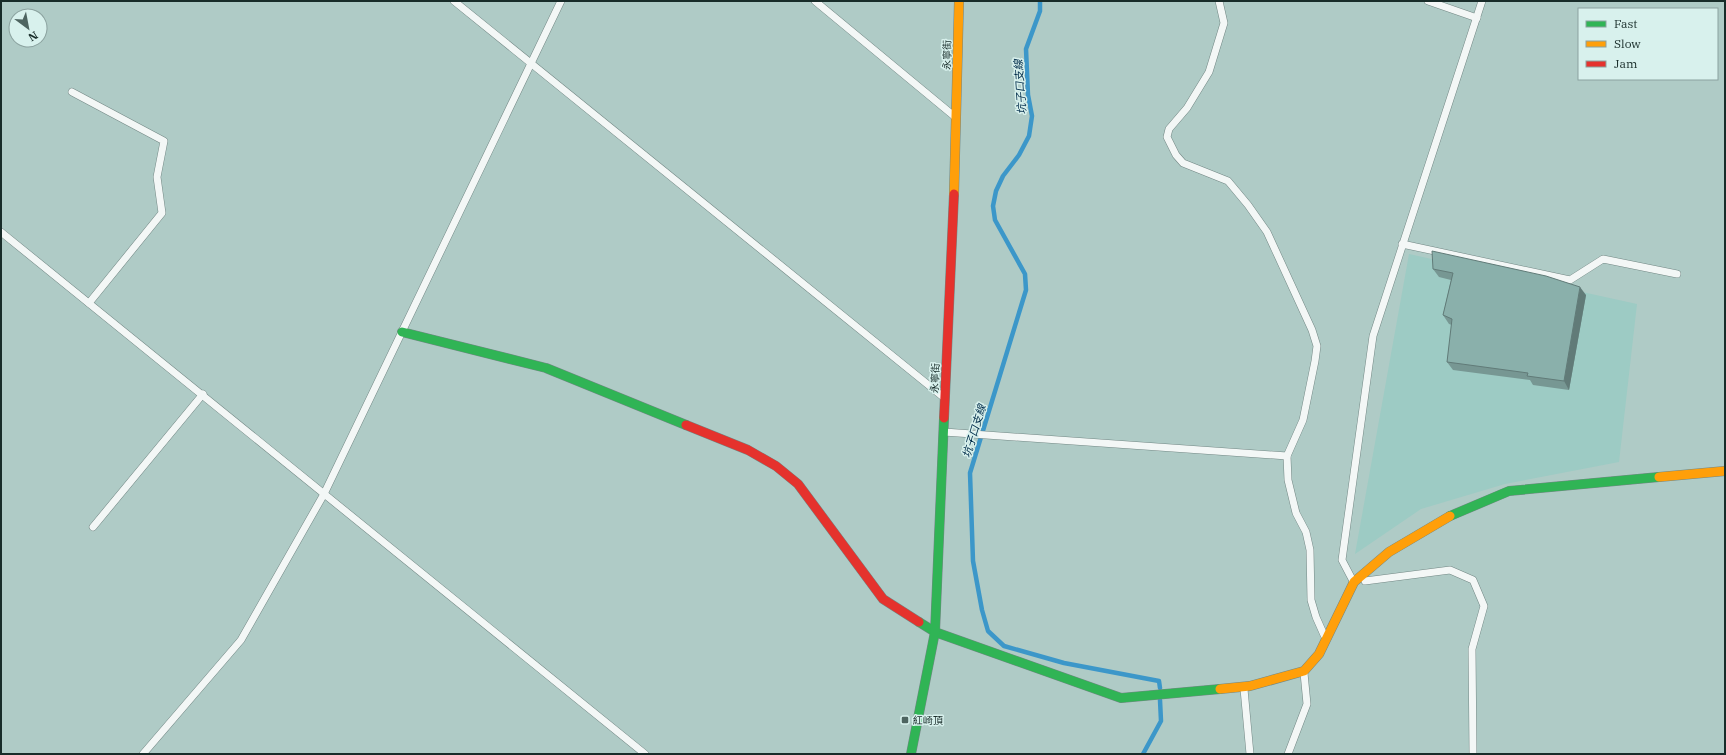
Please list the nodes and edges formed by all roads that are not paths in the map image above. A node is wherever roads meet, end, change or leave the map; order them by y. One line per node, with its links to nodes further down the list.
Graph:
1 (454, 1): 9 (lane)
2 (561, 1): 9 (lane)
3 (815, 1): 11 (lane)
4 (959, 1): 11 (street, 永寧街)
5 (1219, 1): 20 (lane)
6 (1428, 1): 8 (lane)
7 (1482, 1): 8 (lane)
8 (1477, 18): 13 (lane)
9 (531, 63): 16 (lane); 18 (lane)
10 (72, 92): 15 (lane)
11 (957, 119): 18 (street, 永寧街)
12 (1, 232): 15 (lane)
13 (1402, 244): 14 (lane); 24 (lane)
14 (1677, 274)
15 (89, 303): 17 (lane)
16 (402, 332): 22 (lane); 25 (street)
17 (203, 394): 22 (lane); 23 (lane)
18 (945, 399): 19 (street, 永寧街)
19 (944, 432): 20 (lane); 25 (street, 永寧街)
20 (1287, 456): 26 (lane)
21 (1725, 471): 24 (street)
22 (324, 494): 29 (lane); 30 (lane)
23 (93, 527)
24 (1354, 582): 26 (street); 34 (lane)
25 (935, 632): 28 (street); 31 (street, 永寧街)
26 (1326, 639): 27 (street)
27 (1304, 671): 28 (street); 33 (lane)
28 (1243, 687): 32 (lane)
29 (143, 754)
30 (645, 754)
31 (911, 754)
32 (1250, 754)
33 (1288, 754)
34 (1473, 754)

